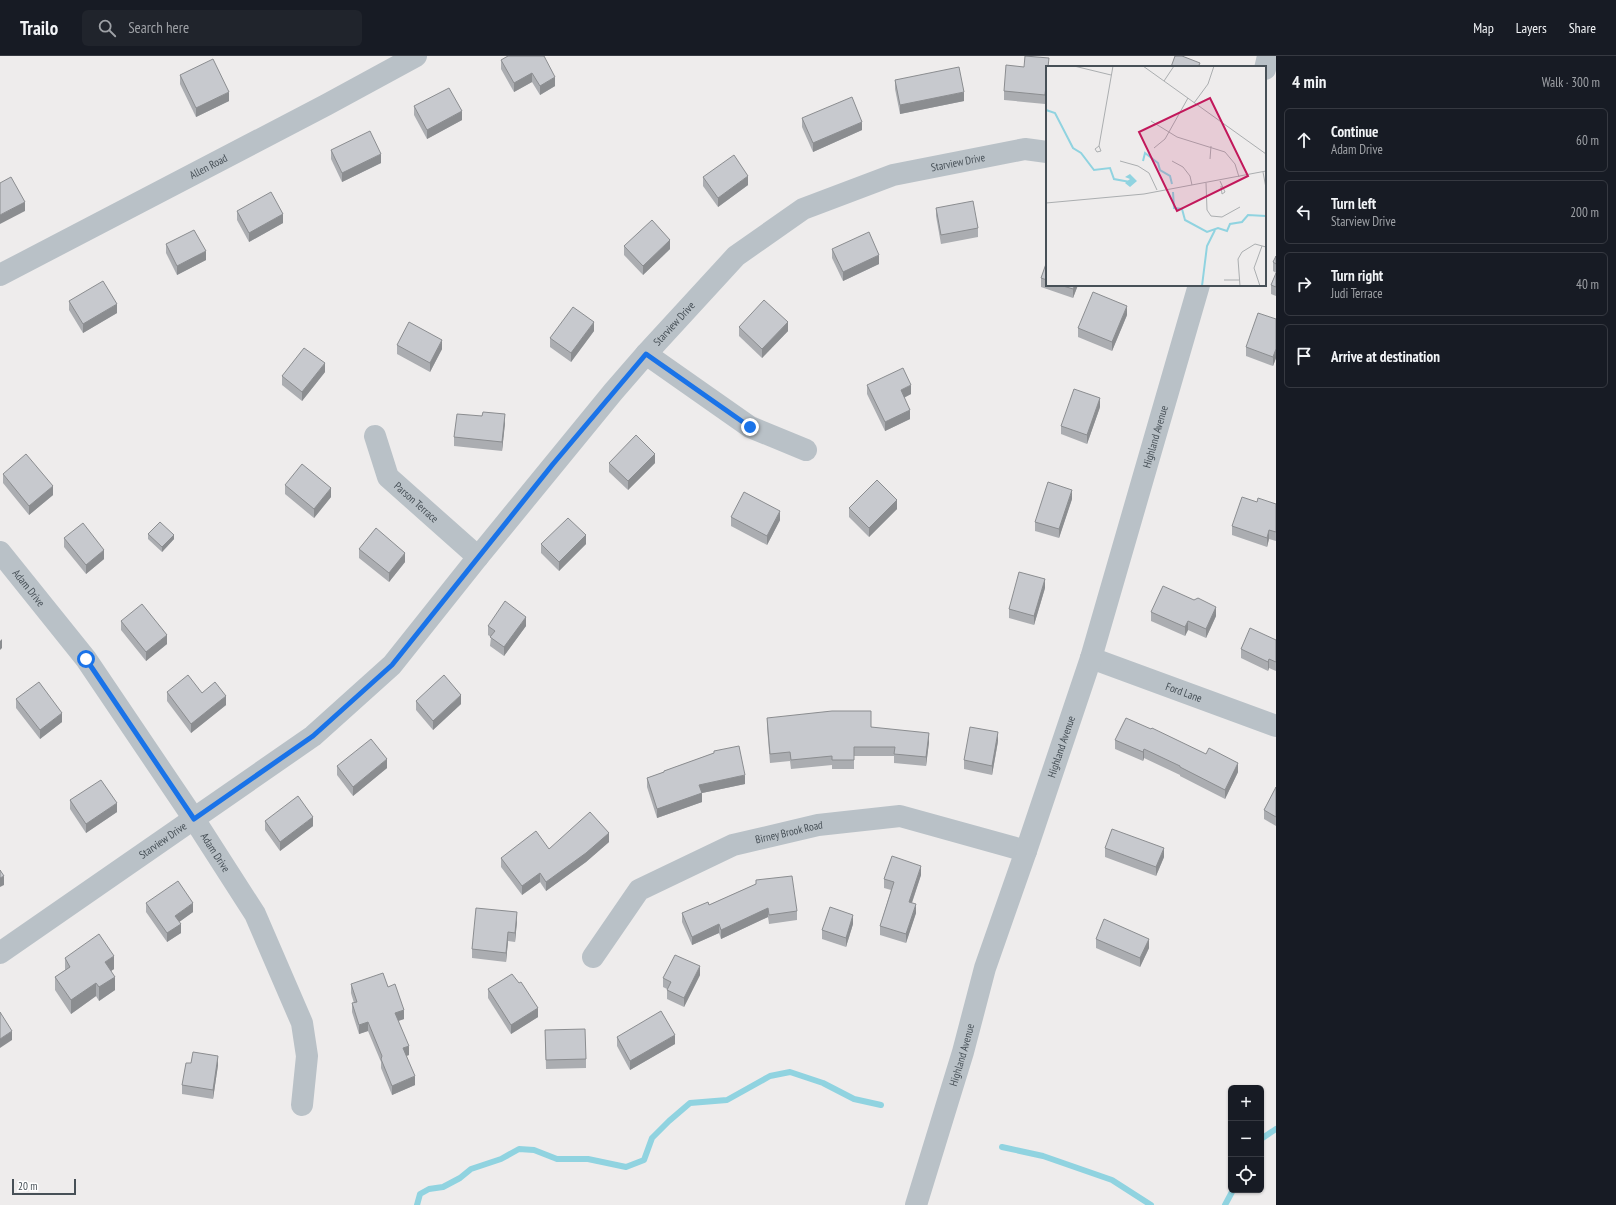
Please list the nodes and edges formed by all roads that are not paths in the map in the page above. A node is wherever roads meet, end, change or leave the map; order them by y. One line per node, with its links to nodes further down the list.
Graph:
1 (416, 56): 5 (street, Allen Road)
2 (1268, 56): 3 (street)
3 (1266, 66)
4 (1046, 152): 7 (street, Starview Drive)
5 (0, 275)
6 (1199, 286): 12 (street, Highland Avenue)
7 (646, 354): 9 (street); 11 (street, Starview Drive)
8 (375, 436): 11 (street, Parson Terrace)
9 (806, 450)
10 (0, 552): 14 (street, Adam Drive)
11 (478, 557): 14 (street, Starview Drive)
12 (1091, 658): 13 (street, Ford Lane); 15 (street, Highland Avenue)
13 (1276, 726)
14 (194, 819): 16 (street, Starview Drive); 18 (street, Adam Drive)
15 (1026, 851): 17 (street, Birney Brook Road); 19 (street, Highland Avenue)
16 (0, 953)
17 (593, 957)
18 (302, 1105)
19 (916, 1205)

